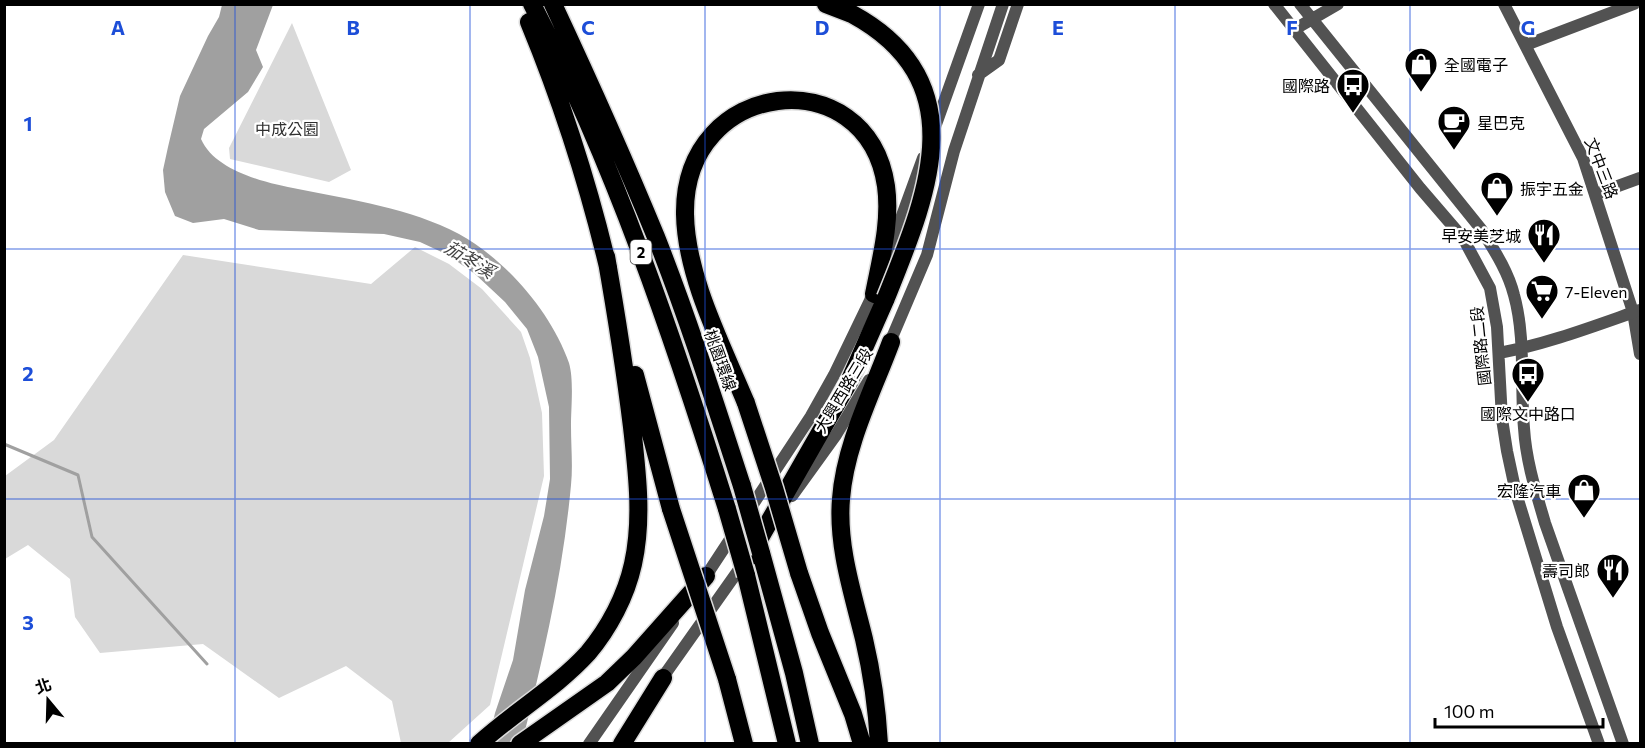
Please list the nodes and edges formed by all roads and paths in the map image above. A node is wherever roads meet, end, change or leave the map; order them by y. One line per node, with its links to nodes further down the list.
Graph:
1 (522, 4): 19 (highway)
2 (532, 4): 35 (highway, 2, bridge)
3 (553, 4): 26 (highway, 桃園環線 / 2, bridge)
4 (826, 4): 20 (highway, bridge)
5 (979, 4): 20 (street, 大興西路三段)
6 (1003, 4): 16 (street, 大興西路三段)
7 (1018, 4): 16 (street)
8 (1274, 4): 14 (street, 國際路二段)
9 (1300, 4): 13 (street)
10 (1338, 4): 13 (street)
11 (1504, 4): 15 (street, 文中三路)
12 (1634, 4): 15 (street)
13 (1311, 18): 14 (street); 23 (street)
14 (1295, 28): 24 (street, 國際路二段)
15 (1526, 45): 18 (street, 文中三路)
16 (978, 75): 22 (street, 大興西路三段)
17 (1641, 178): 18 (street)
18 (1596, 195): 21 (street, 文中三路)
19 (606, 256): 29 (highway); 34 (highway, bridge)
20 (880, 296): 26 (highway); 27 (street, 大興西路三段); 37 (highway, bridge)
21 (1637, 311): 23 (street); 25 (street, 文中三路)
22 (891, 342): 26 (street, 大興西路三段); 38 (highway)
23 (1521, 349): 24 (street); 40 (street)
24 (1498, 353): 39 (street, 國際路二段)
25 (1641, 354)
26 (755, 555): 28 (street, 大興西路三段); 36 (highway, 桃園環線 / 2)
27 (706, 576): 30 (highway); 31 (street, 大興西路三段)
28 (663, 678): 32 (street, 大興西路三段); 33 (highway)
29 (479, 744)
30 (520, 744)
31 (590, 744)
32 (616, 744)
33 (622, 744)
34 (744, 744)
35 (787, 744)
36 (810, 744)
37 (862, 744)
38 (879, 744)
39 (1599, 744)
40 (1623, 744)

